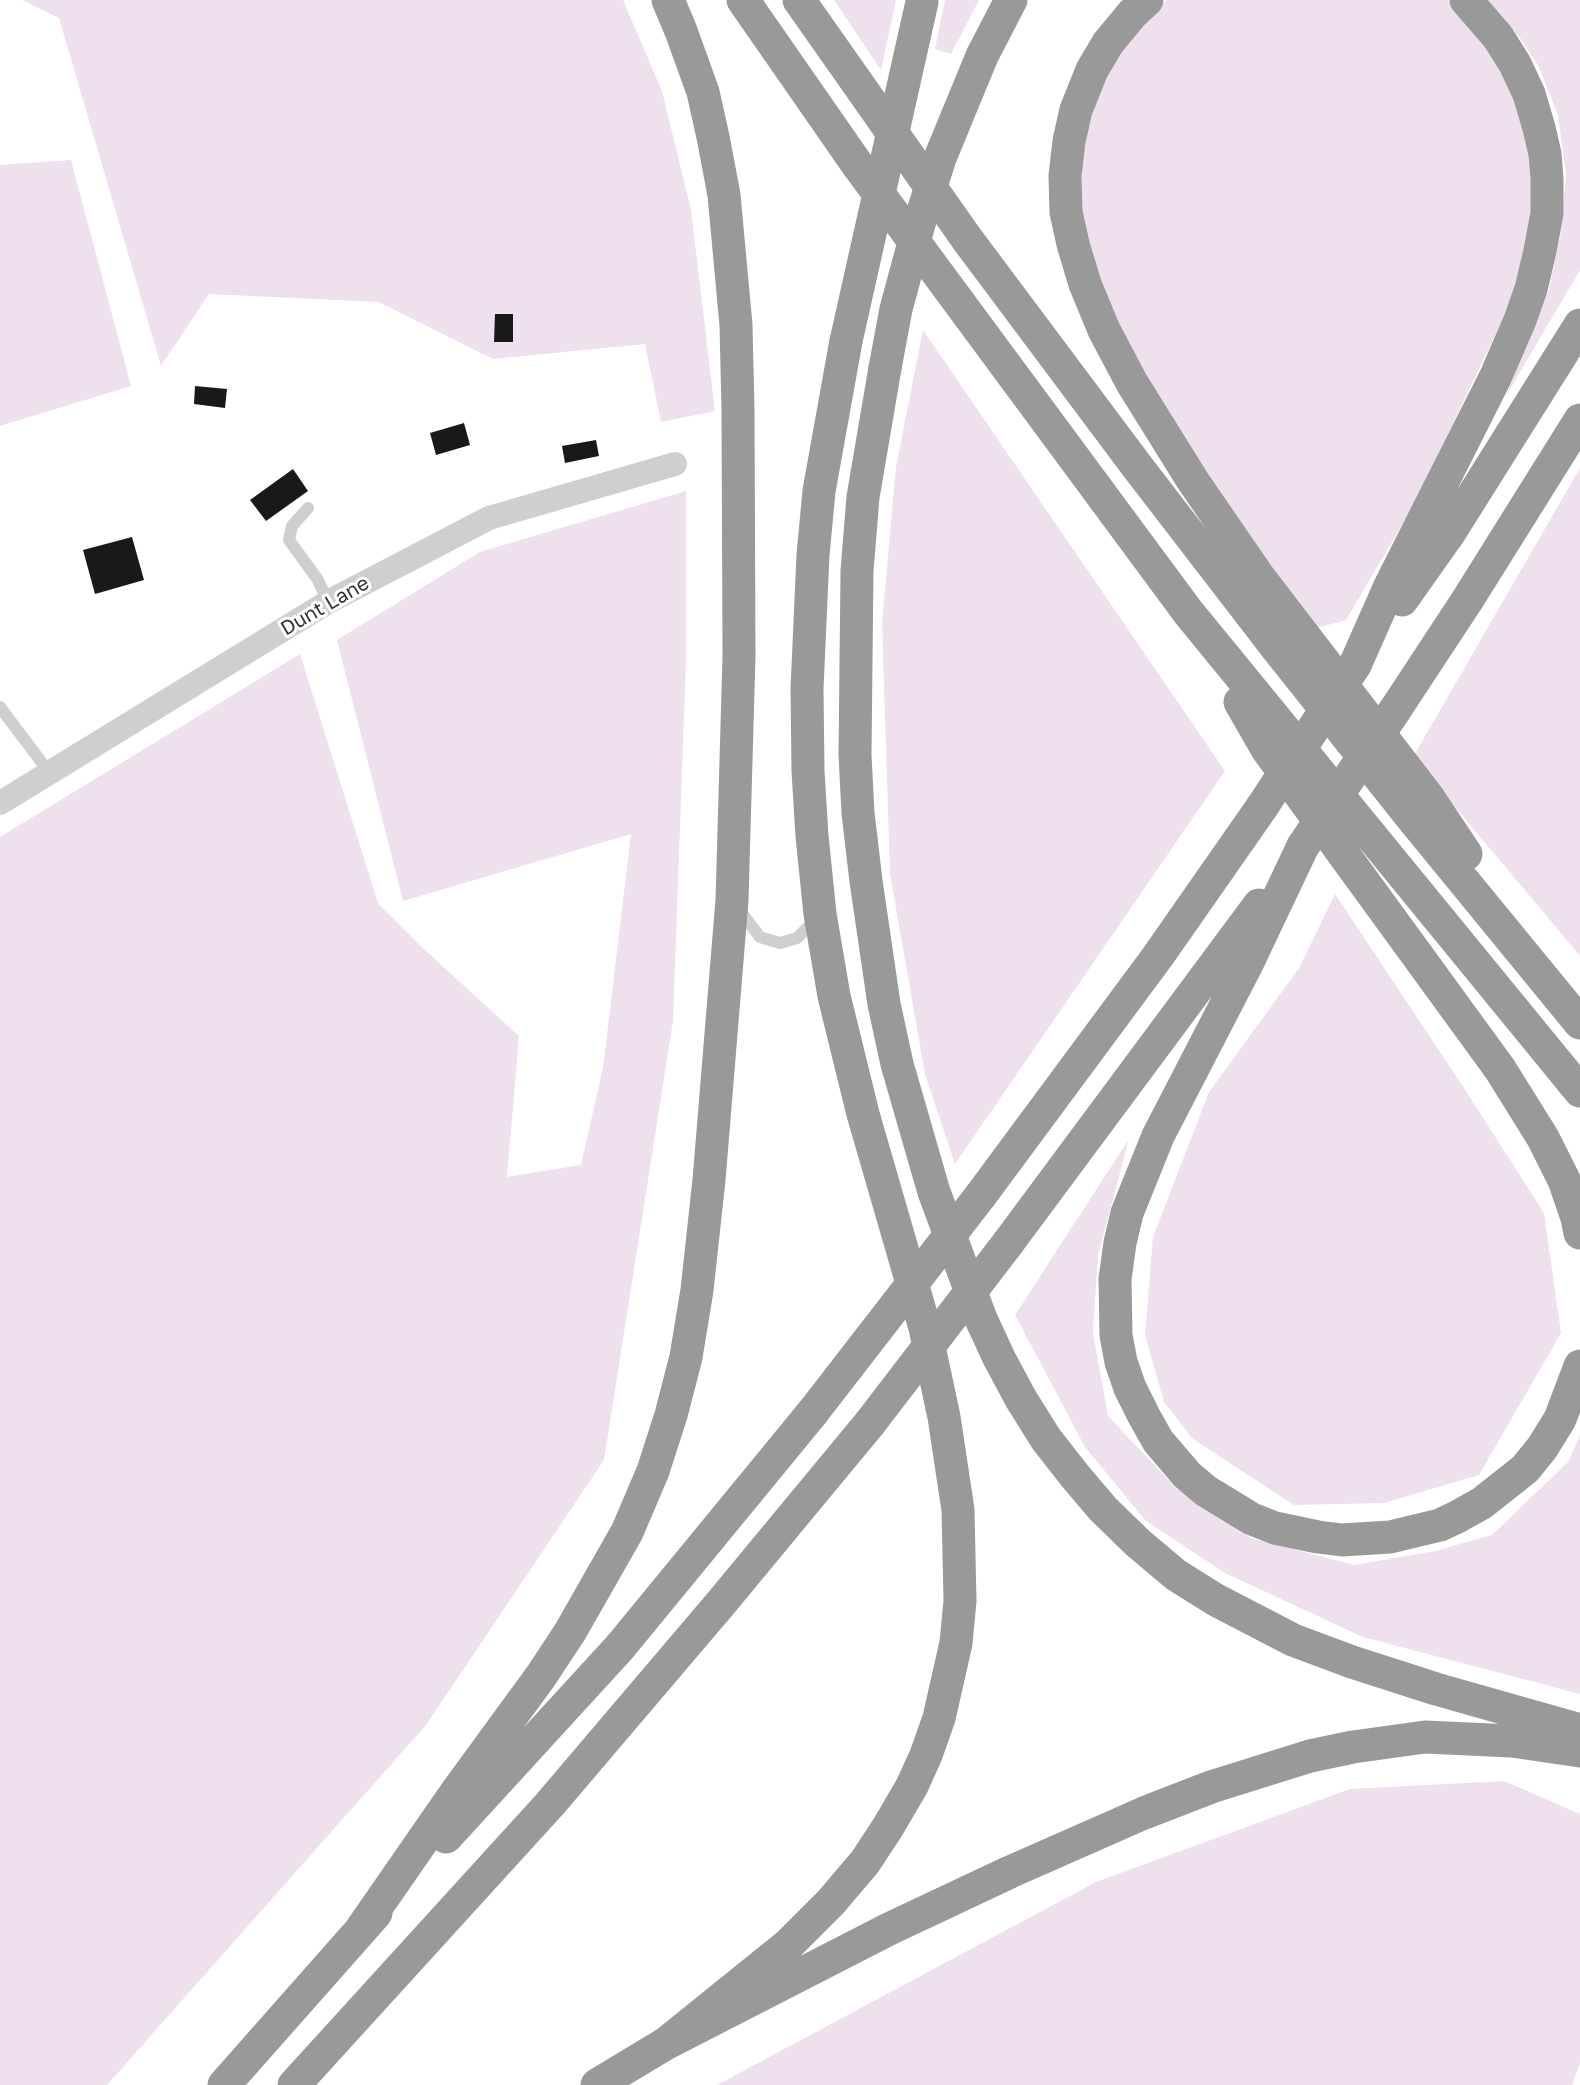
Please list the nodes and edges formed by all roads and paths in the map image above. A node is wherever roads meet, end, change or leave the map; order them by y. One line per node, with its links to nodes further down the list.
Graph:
1 (668, 0): 19 (highway)
2 (743, 0): 13 (highway)
3 (799, 0): 21 (highway)
4 (1011, 0): 25 (highway, bridge)
5 (1147, 0): 21 (highway)
6 (1466, 0): 14 (highway)
7 (922, 1): 20 (highway, bridge)
8 (1580, 325): 14 (highway)
9 (1580, 420): 18 (highway, bridge)
10 (675, 464): 12 (street, Dunt Lane)
11 (308, 508): 12 (lane)
12 (328, 602): 16 (street, Dunt Lane)
13 (1188, 612): 22 (highway); 23 (highway)
14 (1355, 665): 27 (highway, bridge)
15 (0, 707): 16 (lane)
16 (49, 772): 17 (street, Dunt Lane)
17 (0, 803)
18 (1303, 846): 24 (highway); 30 (highway, bridge)
19 (732, 900): 20 (lane); 27 (highway)
20 (820, 914): 28 (highway)
21 (1577, 1019)
22 (1580, 1091)
23 (1580, 1233)
24 (1580, 1366)
25 (1580, 1730)
26 (1580, 1751): 28 (highway)
27 (362, 1928): 29 (highway)
28 (665, 2044): 31 (highway)
29 (225, 2085)
30 (294, 2085)
31 (597, 2085)

